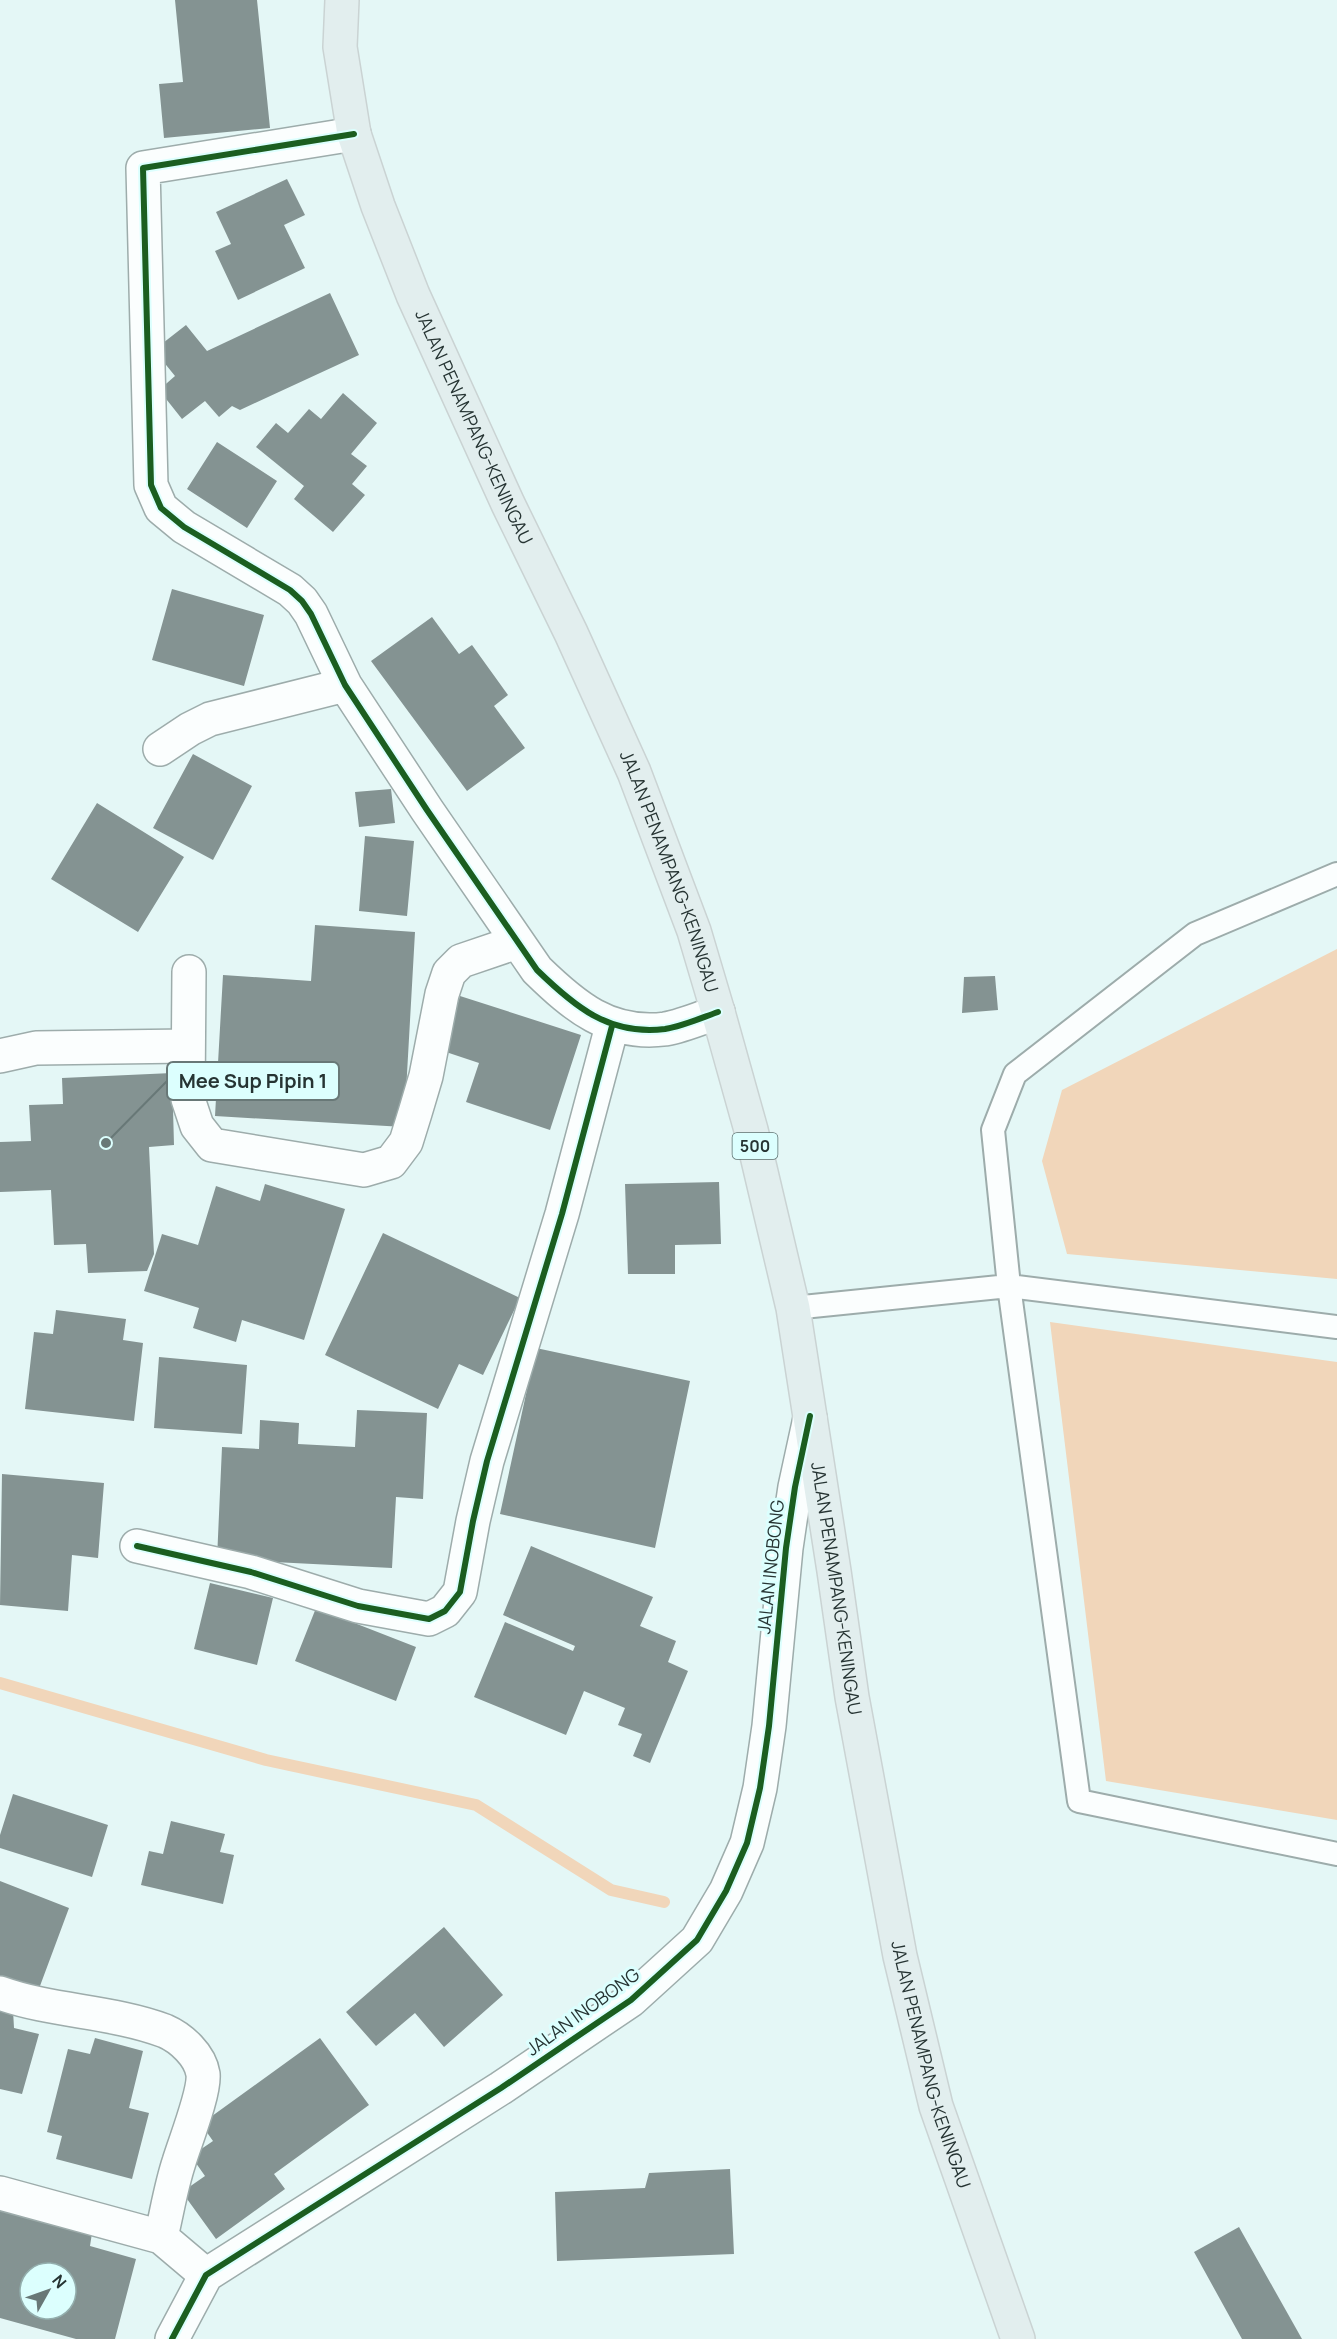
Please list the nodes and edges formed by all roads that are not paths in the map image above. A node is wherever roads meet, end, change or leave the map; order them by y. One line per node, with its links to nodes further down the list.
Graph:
1 (342, 0): 2 (main road, JALAN PENAMPANG-KENINGAU / 500)
2 (354, 134): 3 (street); 8 (main road, JALAN PENAMPANG-KENINGAU / 500)
3 (345, 685): 4 (street); 6 (street)
4 (160, 749)
5 (1337, 874): 12 (lane)
6 (517, 942): 9 (street); 10 (street)
7 (189, 972): 10 (street)
8 (718, 1012): 9 (street); 13 (main road, JALAN PENAMPANG-KENINGAU / 500)
9 (612, 1026): 16 (street)
10 (188, 1046): 11 (street)
11 (0, 1056)
12 (1009, 1286): 13 (lane); 14 (lane); 17 (lane)
13 (793, 1308): 15 (main road, JALAN PENAMPANG-KENINGAU / 500)
14 (1337, 1327)
15 (810, 1416): 21 (street, JALAN INOBONG); 23 (main road, JALAN PENAMPANG-KENINGAU / 500)
16 (137, 1546)
17 (1337, 1854)
18 (0, 1994): 20 (street)
19 (0, 2193): 20 (street)
20 (160, 2237): 21 (street)
21 (206, 2276): 22 (street, JALAN INOBONG)
22 (172, 2339)
23 (1018, 2339)

